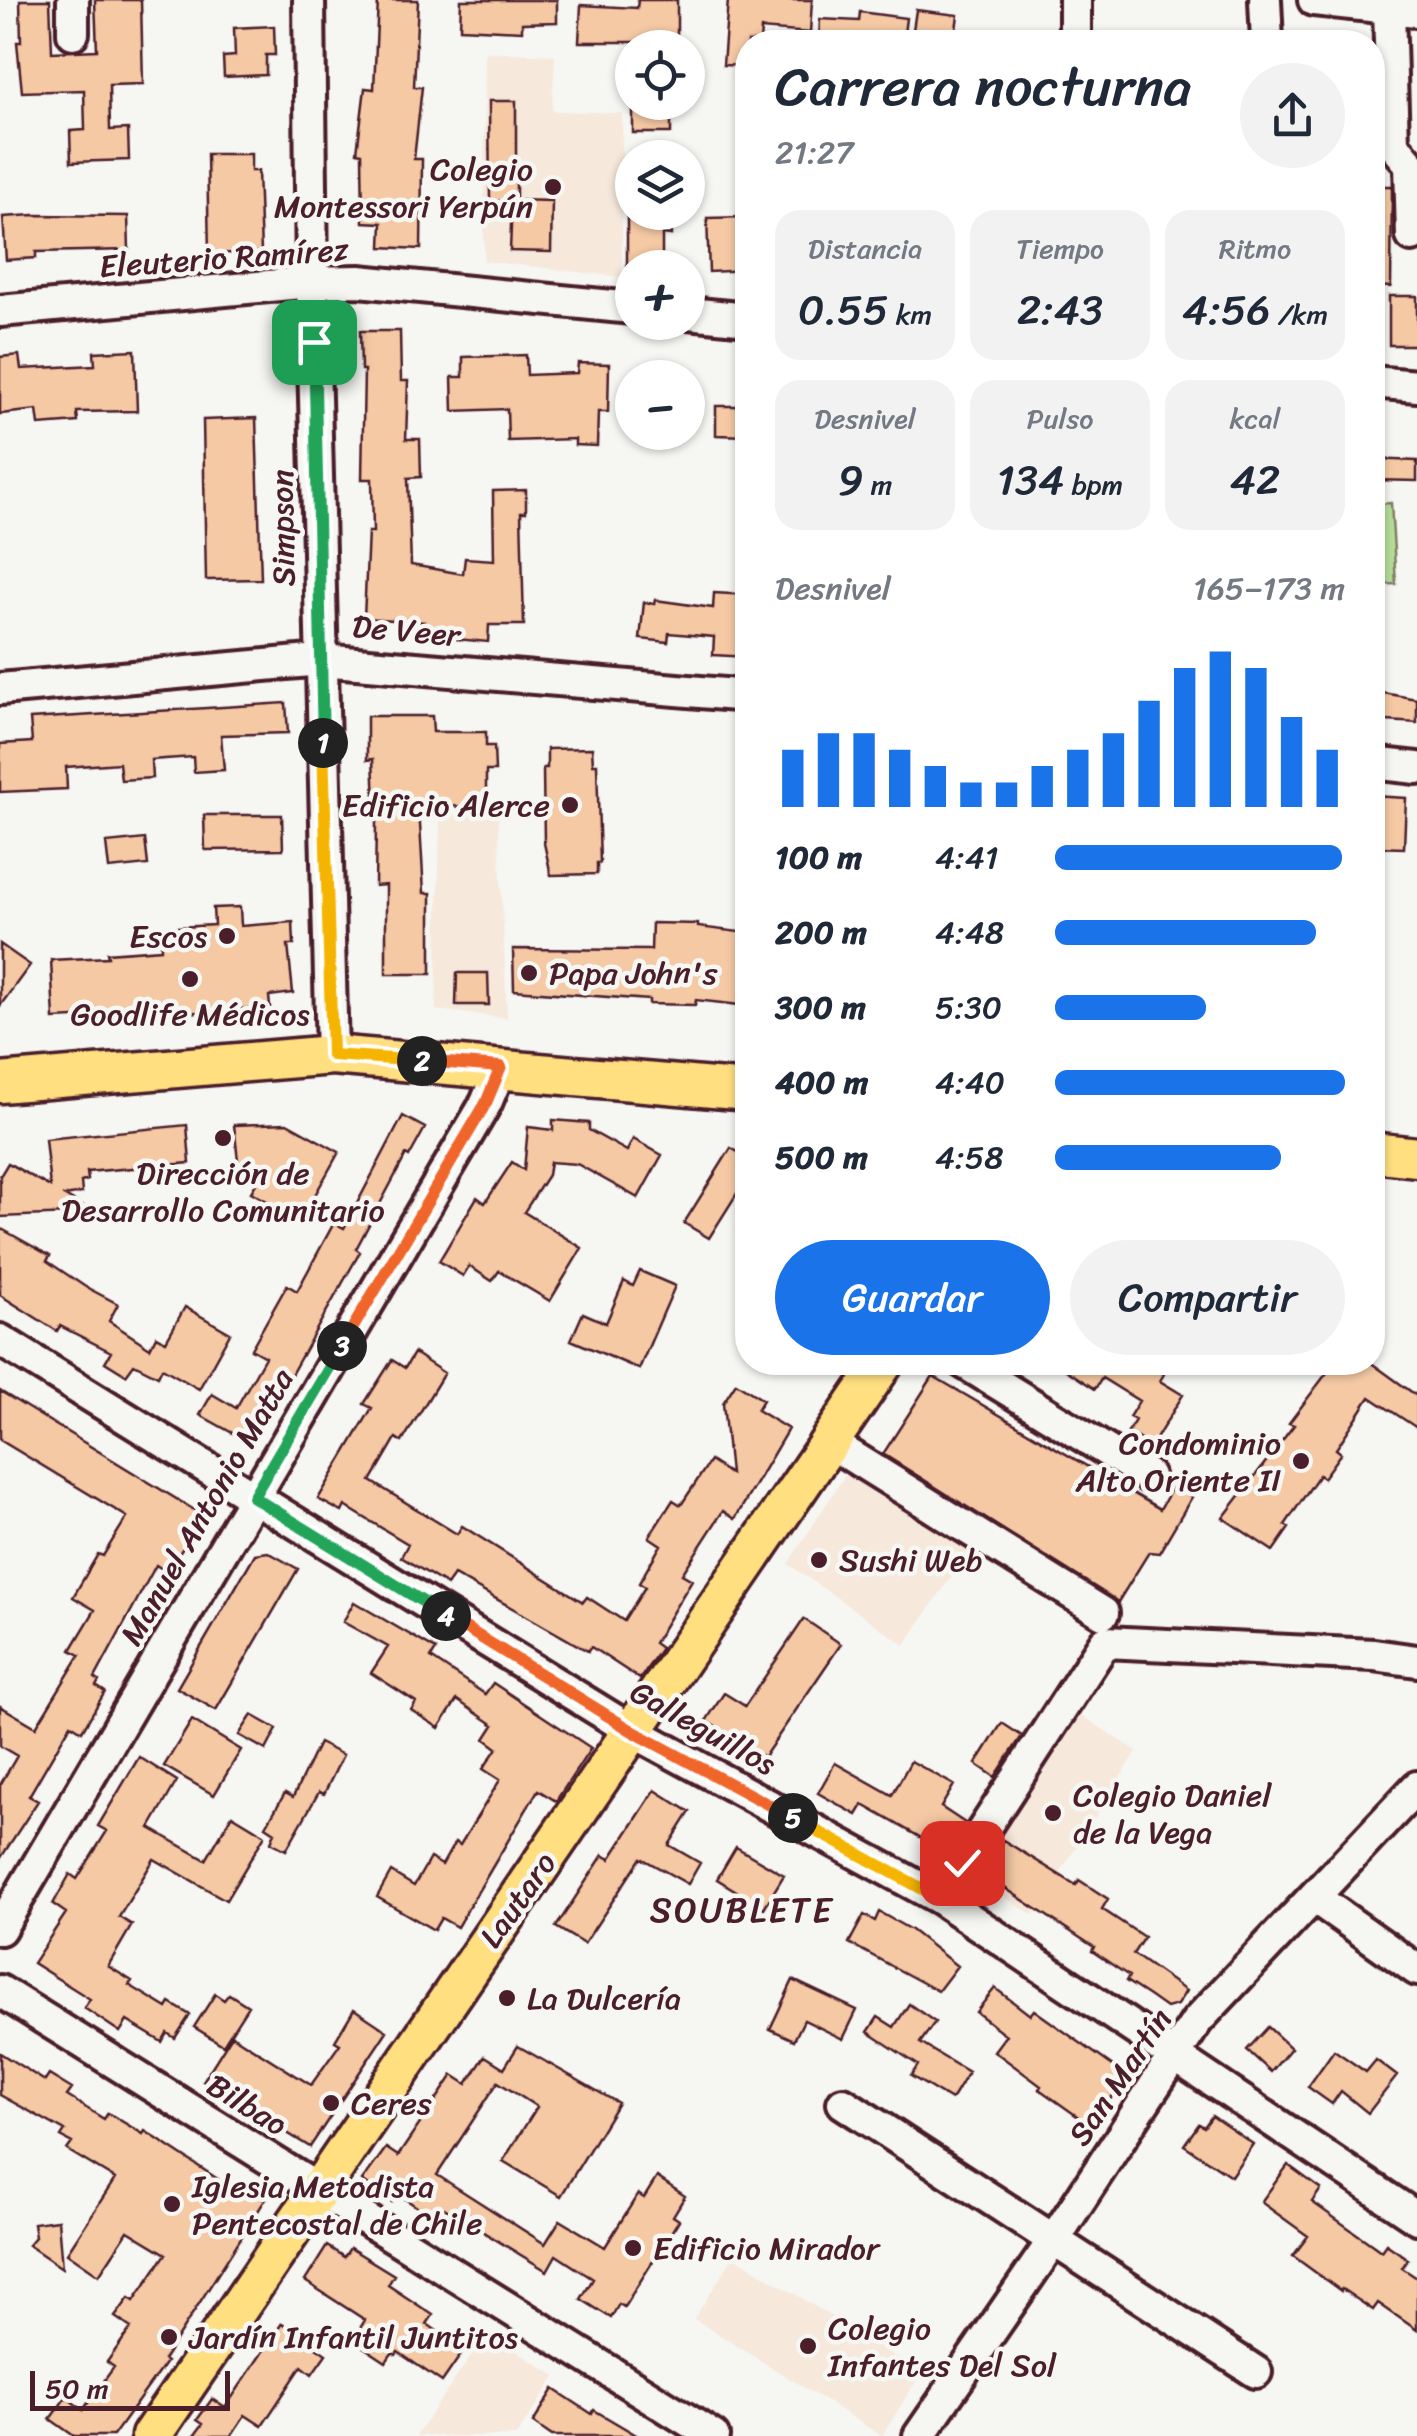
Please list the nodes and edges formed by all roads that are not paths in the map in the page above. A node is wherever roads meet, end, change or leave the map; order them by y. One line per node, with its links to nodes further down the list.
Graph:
1 (73, 0): 9 (street)
2 (308, 0): 11 (street, Simpson)
3 (1075, 0): 7 (street)
4 (1266, 0): 8 (street)
5 (1314, 0): 6 (street)
6 (1403, 10): 10 (street)
7 (1075, 30)
8 (1267, 30)
9 (73, 33)
10 (1412, 236)
11 (312, 282): 12 (street, Eleuterio Ramírez); 13 (street, Eleuterio Ramírez); 18 (street, Simpson)
12 (615, 306)
13 (0, 311)
14 (705, 315): 15 (street)
15 (735, 318)
16 (1385, 383): 17 (street)
17 (1417, 386)
18 (321, 660): 19 (street, De Veer); 20 (street, De Veer); 23 (street, Simpson)
19 (0, 690)
20 (735, 695)
21 (1385, 764): 22 (street)
22 (1417, 768)
23 (332, 1055): 24 (main road); 25 (main road)
24 (501, 1067): 26 (main road); 34 (street, Manuel Antonio Matta)
25 (0, 1083)
26 (735, 1089)
27 (1385, 1153): 28 (main road)
28 (1417, 1157)
29 (0, 1340): 34 (street, Galleguillos)
30 (875, 1375): 32 (main road, Lautaro)
31 (984, 1375): 33 (street)
32 (829, 1442): 35 (street); 37 (main road, Lautaro)
33 (1148, 1476)
34 (253, 1497): 37 (street, Galleguillos); 41 (street, Manuel Antonio Matta)
35 (1103, 1613)
36 (1417, 1661): 40 (street)
37 (634, 1732): 40 (street, Galleguillos); 46 (main road, Lautaro)
38 (1417, 1787): 39 (street, San Martín)
39 (1314, 1897): 42 (street); 44 (street, San Martín)
40 (939, 1898): 44 (street, Galleguillos)
41 (0, 1928)
42 (1417, 1970)
43 (0, 1991): 46 (street, Bilbao)
44 (1175, 2055): 47 (street, Galleguillos); 48 (street, San Martín)
45 (842, 2103): 48 (street)
46 (318, 2190): 50 (main road, Lautaro); 51 (street, Bilbao)
47 (1417, 2218)
48 (1053, 2242): 49 (street); 52 (street, San Martín)
49 (1256, 2372)
50 (162, 2432)
51 (713, 2436)
52 (919, 2436)

